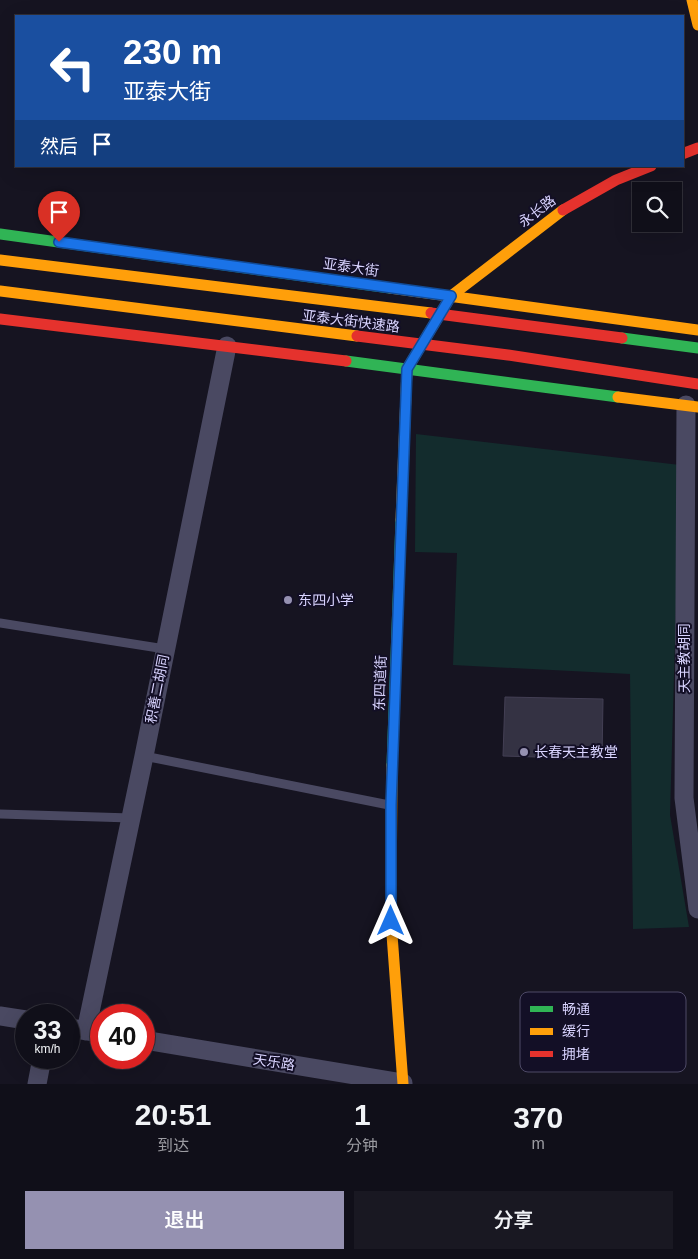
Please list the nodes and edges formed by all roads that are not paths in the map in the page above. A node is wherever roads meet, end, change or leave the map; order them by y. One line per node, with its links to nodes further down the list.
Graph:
1 (692, 0): 2 (main road)
2 (698, 25)
3 (698, 148): 4 (main road)
4 (684, 153)
5 (648, 167): 9 (main road, 永长路)
6 (0, 234): 9 (main road, 亚泰大街)
7 (0, 260): 13 (main road, 亚泰大街快速路, bridge)
8 (0, 291): 15 (main road, 亚泰大街快速路, bridge)
9 (451, 296): 11 (main road, 亚泰大街); 14 (main road, 东四道街)
10 (0, 320): 12 (main road)
11 (698, 330)
12 (228, 346): 14 (main road); 18 (street, 积善二胡同)
13 (698, 348)
14 (407, 369): 16 (main road); 20 (main road, 东四道街)
15 (698, 384)
16 (692, 406): 23 (street, 天主教胡同)
17 (0, 623): 18 (lane)
18 (165, 649): 19 (street, 积善二胡同)
19 (144, 756): 20 (lane); 22 (street, 积善二胡同)
20 (391, 805): 30 (main road, 东四道街)
21 (0, 814): 22 (lane)
22 (131, 818): 27 (street, 积善二胡同)
23 (692, 818): 24 (street, 天主教胡同)
24 (698, 909)
25 (0, 1016): 26 (street)
26 (15, 1018)
27 (85, 1030)
28 (155, 1042): 30 (street, 天乐路)
29 (40, 1069): 31 (street)
30 (403, 1083)
31 (37, 1084)

